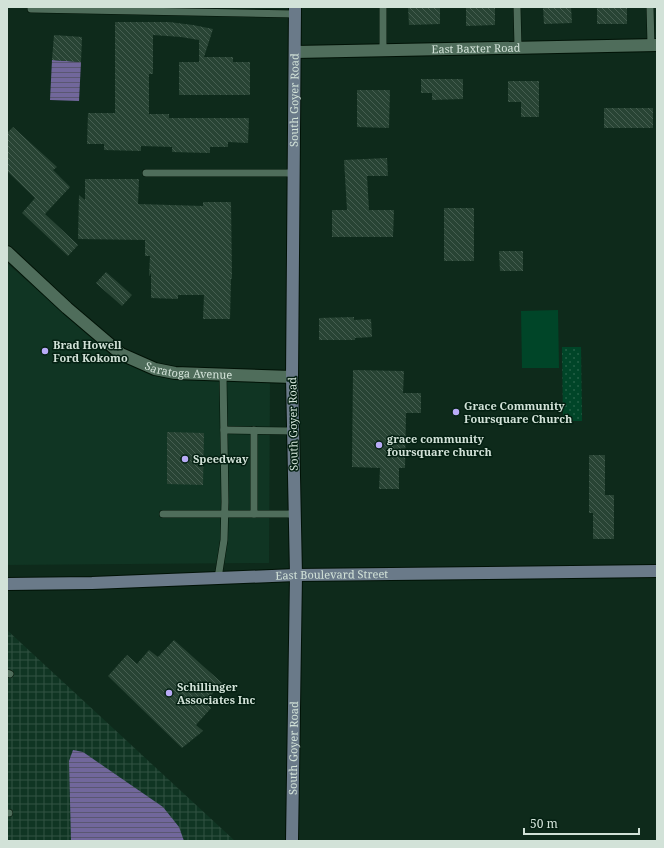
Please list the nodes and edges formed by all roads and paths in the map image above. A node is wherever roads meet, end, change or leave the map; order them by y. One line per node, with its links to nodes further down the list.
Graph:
1 (31, 7): 5 (lane)
2 (383, 7): 10 (lane)
3 (517, 7): 9 (lane)
4 (650, 7): 8 (lane)
5 (172, 9): 6 (lane)
6 (252, 10): 7 (lane)
7 (295, 11): 11 (street, South Goyer Road)
8 (654, 45): 9 (street, East Baxter Road)
9 (518, 47): 10 (street, East Baxter Road)
10 (383, 50): 11 (street, East Baxter Road)
11 (295, 52): 13 (street, South Goyer Road)
12 (146, 173): 13 (lane)
13 (294, 173): 16 (street, South Goyer Road)
14 (7, 252): 15 (street, Saratoga Avenue)
15 (223, 375): 16 (street, Saratoga Avenue); 17 (lane)
16 (292, 377): 19 (street, South Goyer Road)
17 (224, 430): 18 (lane); 21 (lane)
18 (254, 430): 19 (lane); 22 (lane)
19 (293, 431): 23 (street, South Goyer Road)
20 (163, 514): 21 (lane)
21 (224, 514): 22 (lane); 26 (lane)
22 (254, 514): 23 (lane)
23 (295, 514): 25 (street, South Goyer Road)
24 (657, 571): 25 (street, East Boulevard Street)
25 (296, 574): 26 (street, East Boulevard Street); 28 (street, South Goyer Road)
26 (218, 578): 27 (street, East Boulevard Street)
27 (7, 584)
28 (292, 841)

